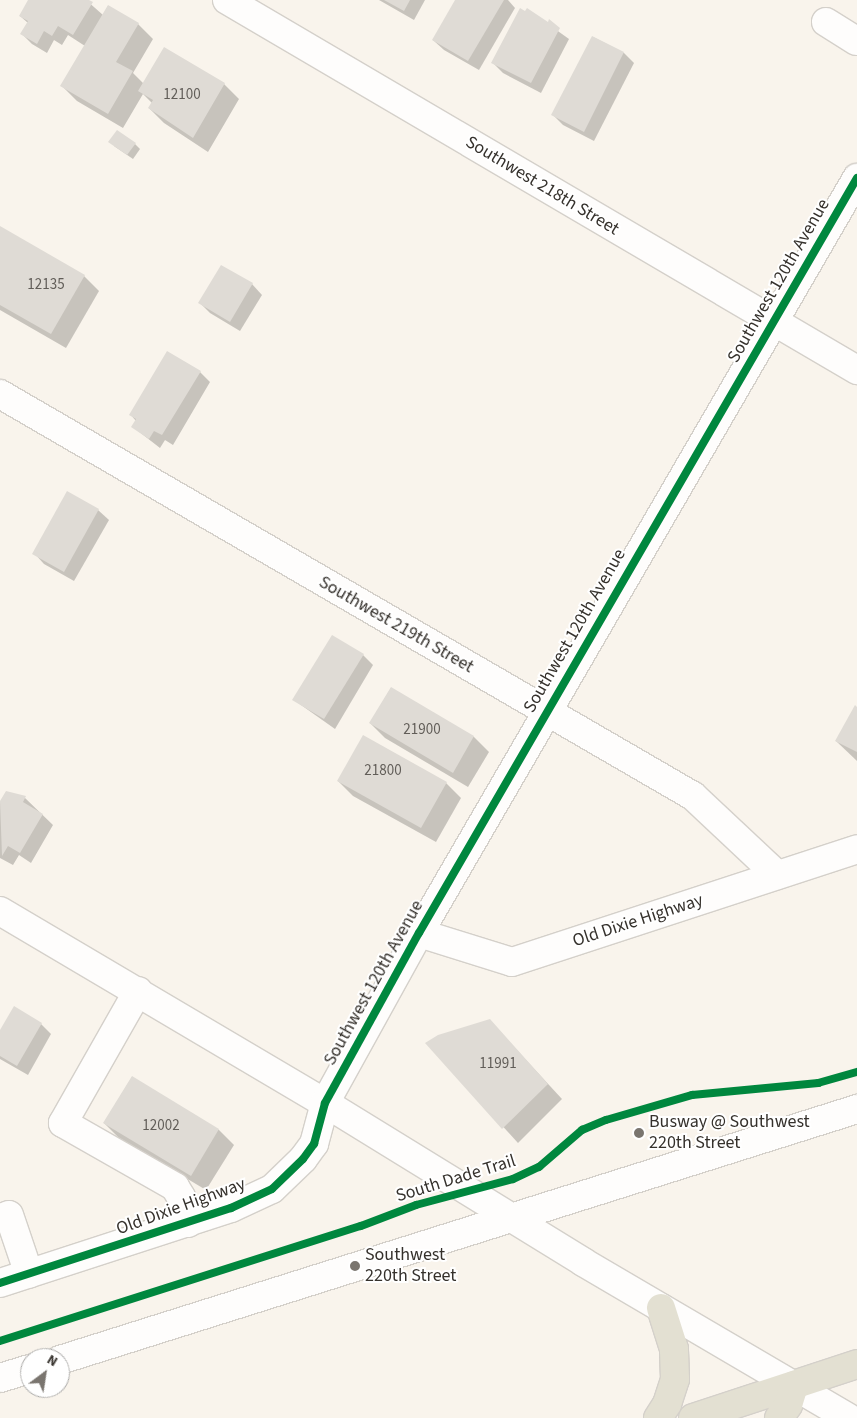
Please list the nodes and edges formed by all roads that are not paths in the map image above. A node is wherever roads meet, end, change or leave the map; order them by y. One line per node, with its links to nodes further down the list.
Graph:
1 (227, 0): 5 (street, Southwest 218th Street)
2 (826, 22): 3 (street)
3 (857, 41)
4 (857, 178): 5 (street, Southwest 120th Avenue)
5 (773, 322): 6 (street, Southwest 218th Street); 8 (street, Southwest 120th Avenue)
6 (857, 370)
7 (0, 394): 8 (street, Southwest 219th Street)
8 (545, 712): 10 (street, Southwest 219th Street); 12 (street, Southwest 120th Avenue)
9 (857, 849): 10 (street, Old Dixie Highway)
10 (777, 875): 12 (street, Old Dixie Highway)
11 (0, 911): 13 (street)
12 (420, 933): 14 (street, Southwest 120th Avenue)
13 (138, 991): 14 (street); 18 (street)
14 (325, 1103): 17 (street); 18 (street, Old Dixie Highway)
15 (857, 1109): 17 (street)
16 (0, 1218): 19 (street)
17 (510, 1218): 21 (street); 22 (street)
18 (188, 1223): 19 (street, Old Dixie Highway)
19 (29, 1274): 20 (street, Old Dixie Highway)
20 (0, 1283)
21 (661, 1308): 26 (street); 27 (highway)
22 (70, 1357)
23 (857, 1364): 26 (highway)
24 (20, 1372): 25 (street)
25 (0, 1378)
26 (794, 1384): 28 (highway); 29 (highway); 30 (street)
27 (658, 1418)
28 (692, 1418)
29 (780, 1418)
30 (849, 1418)

